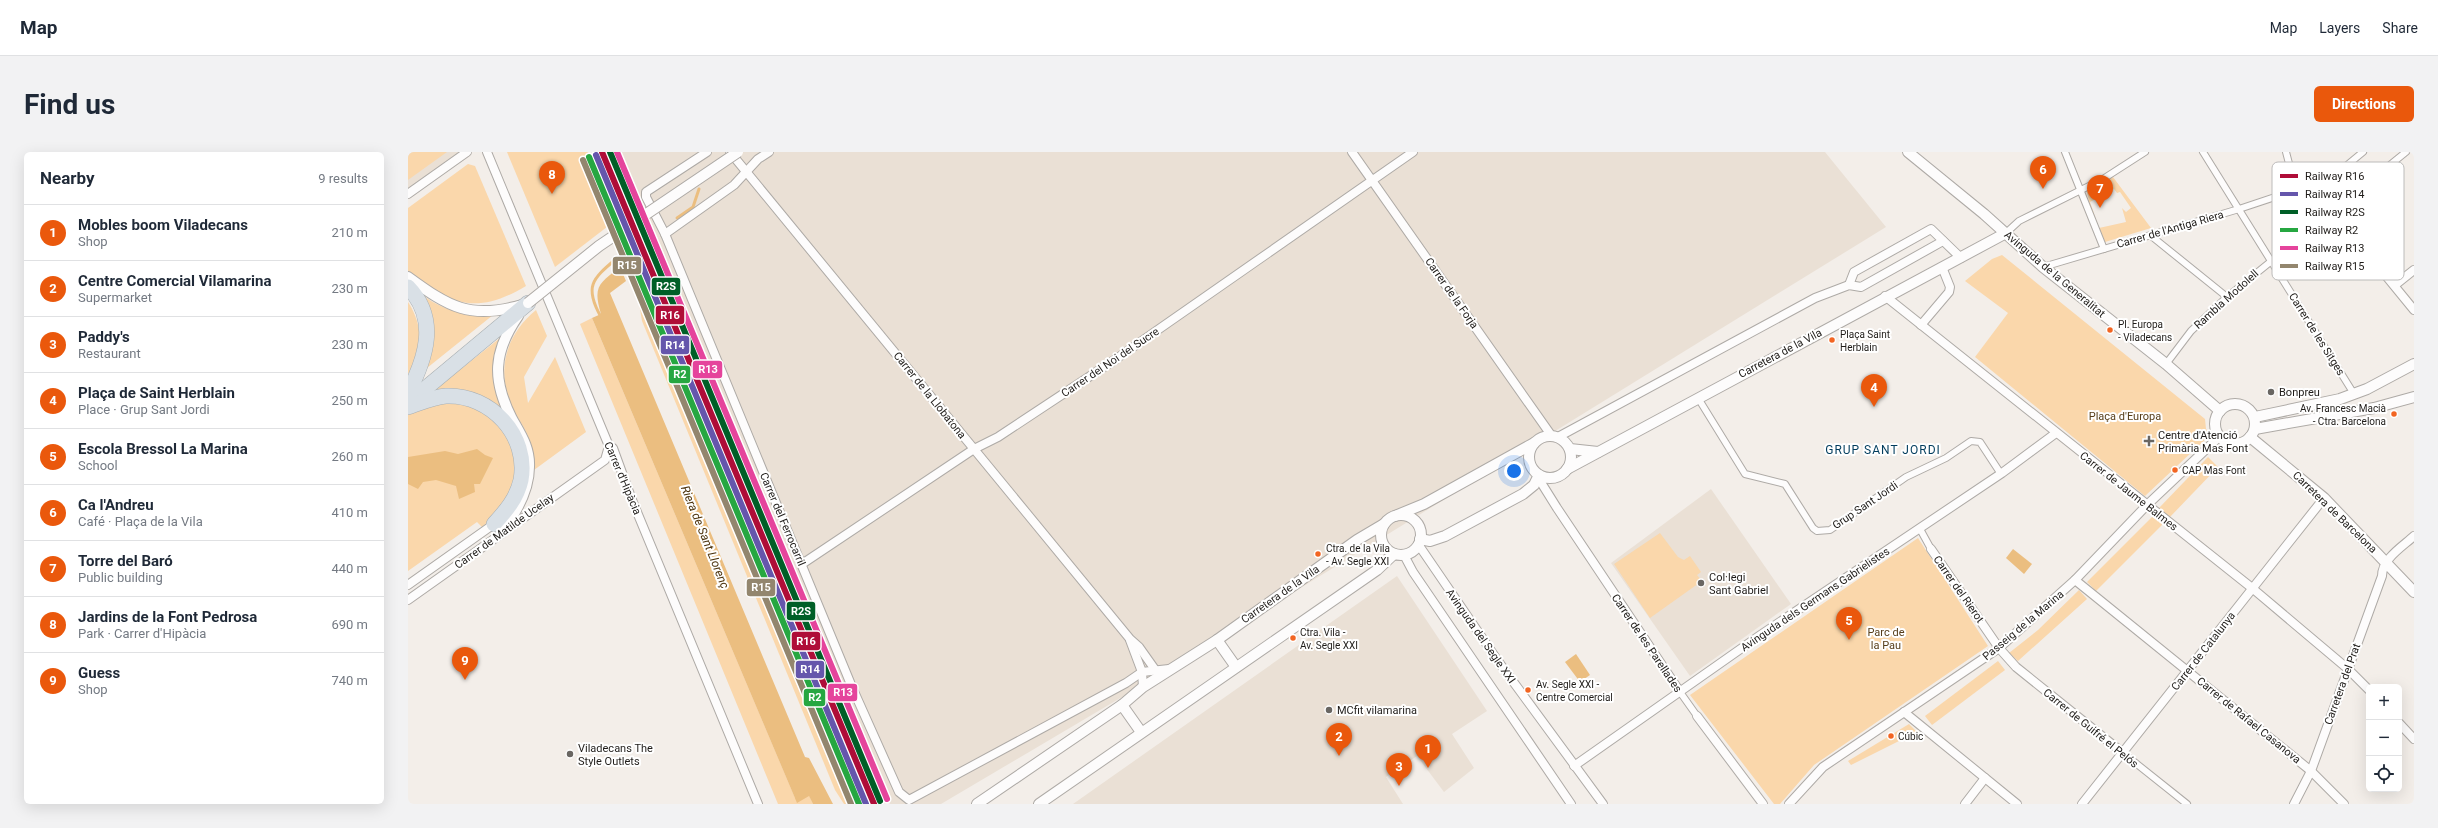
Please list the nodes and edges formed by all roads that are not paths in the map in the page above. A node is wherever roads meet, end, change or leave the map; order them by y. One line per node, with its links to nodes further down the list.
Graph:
1 (468, 152): 22 (street)
2 (487, 152): 64 (street, Carrer d'Hipàcia)
3 (708, 152): 26 (street, Carrer del Ferrocarril)
4 (730, 152): 19 (street, Carrer de la Llobatona)
5 (738, 152): 46 (street, bridge)
6 (769, 152): 19 (street)
7 (1352, 152): 20 (street, Carrer de la Forja)
8 (1413, 152): 20 (street, Carrer del Noi del Sucre)
9 (1908, 152): 25 (street, Avinguda de la Generalitat)
10 (2065, 152): 21 (street)
11 (2145, 152): 21 (street)
12 (2203, 152): 24 (street, Carrer de les Sitges)
13 (2286, 152): 16 (street)
14 (2363, 152): 17 (street)
15 (2406, 152): 18 (street, Rambla Modolell)
16 (2289, 162)
17 (2351, 162)
18 (2394, 162)
19 (747, 172): 26 (street); 65 (street, Carrer de la Llobatona)
20 (1373, 180): 61 (street, Carrer de la Forja); 65 (street, Carrer del Noi del Sucre)
21 (2081, 190): 25 (street); 29 (street)
22 (408, 194)
23 (2272, 198): 24 (street, Carrer de l'Antiga Riera)
24 (2239, 209): 27 (street, Carrer de l'Antiga Riera); 31 (street, Carrer de les Sitges)
25 (2006, 233): 30 (street, Carretera de la Vila); 33 (street, Avinguda de la Generalitat)
26 (664, 234): 85 (street, Carrer del Ferrocarril)
27 (2150, 235): 29 (street, Carrer de l'Antiga Riera); 45 (street)
28 (1943, 241): 30 (street); 41 (street); 41 (street)
29 (2104, 249): 33 (street, Carrer de l'Antiga Riera)
30 (1960, 258): 34 (street, Carretera de la Vila)
31 (2270, 261): 32 (street, Carrer de les Sitges); 45 (street, Rambla Modolell)
32 (2272, 264)
33 (2043, 266): 49 (street, Avinguda de la Generalitat)
34 (1942, 267): 44 (street, Carretera de la Vila); 48 (street)
35 (2414, 270): 37 (street)
36 (408, 277): 46 (street)
37 (2404, 278)
38 (2282, 280): 52 (street, Carrer de les Sitges)
39 (2391, 280): 42 (street)
40 (2401, 280): 42 (street)
41 (1849, 285): 61 (street)
42 (2395, 285): 47 (street)
43 (408, 287): 51 (highway)
44 (1885, 296): 48 (street, Carrer de Jaume Balmes); 54 (street, Carretera de la Vila)
45 (2227, 297): 49 (street, Rambla Modolell)
46 (528, 303): 55 (highway); 77 (street)
47 (2414, 310)
48 (1920, 325): 59 (street, Carrer de Jaume Balmes)
49 (2166, 364): 57 (street, Avinguda de la Generalitat)
50 (2414, 364): 52 (street)
51 (408, 393)
52 (2354, 394): 58 (street)
53 (2414, 397): 60 (street)
54 (1698, 398): 67 (street, Carretera de la Vila); 70 (street, Grup Sant Jordi)
55 (408, 403)
56 (408, 407): 77 (highway)
57 (2220, 411): 58 (street); 62 (street)
58 (2255, 417): 60 (street)
59 (2056, 433): 70 (street, Avinguda dels Germans Gabrielistes); 74 (street, Carrer de Jaume Balmes)
60 (2253, 433): 62 (street); 73 (street, Carretera de Barcelona)
61 (1554, 436): 63 (street); 66 (street)
62 (2220, 436): 74 (street, Passeig de la Marina)
63 (1534, 443): 71 (street); 75 (street)
64 (609, 446): 68 (street, Carrer de Matilde Ucelay); 72 (street, Carrer d'Hipàcia)
65 (974, 449): 85 (street, Carrer del Noi del Sucre); 91 (street, Carrer de la Llobatona)
66 (1570, 449): 67 (street); 69 (street)
67 (1598, 452): 69 (street, Carretera de la Vila)
68 (600, 463): 72 (street); 77 (street, Carrer de Matilde Ucelay)
69 (1567, 469): 71 (street)
70 (2001, 474): 78 (street, Avinguda dels Germans Gabrielistes)
71 (1540, 475): 80 (street); 102 (street, Carrer de les Parellades)
72 (626, 484): 113 (street, Carrer d'Hipàcia)
73 (2324, 498): 84 (street, Carretera de Barcelona); 88 (street, Carrer de Catalunya)
74 (2147, 506): 86 (street, Passeig de la Marina); 88 (street, Carrer de Jaume Balmes)
75 (1395, 516): 76 (street); 80 (street)
76 (1384, 524): 82 (street); 92 (street, Carretera de la Vila)
77 (499, 526): 87 (street, Carrer de Matilde Ucelay); 90 (street, Carrer de Matilde Ucelay)
78 (1920, 529): 81 (street, Carrer del Rierot); 102 (street, Avinguda dels Germans Gabrielistes)
79 (2414, 536): 84 (street)
80 (1419, 542): 83 (street); 110 (street, Avinguda del Segle XXI)
81 (1931, 549): 93 (street, Carrer del Rierot)
82 (1394, 554): 83 (street); 94 (street)
83 (1404, 555): 116 (street, Avinguda del Segle XXI)
84 (2386, 562): 89 (street, Carretera de Barcelona); 96 (street, Carretera del Prat)
85 (802, 564): 99 (street, Carrer del Ferrocarril)
86 (2075, 580): 93 (street, Passeig de la Marina); 98 (street, Carrer de Rafael Casanova)
87 (408, 585)
88 (2252, 588): 96 (street, Carrer de Jaume Balmes); 98 (street, Carrer de Catalunya)
89 (2414, 592)
90 (408, 600)
91 (1130, 639): 97 (street, Carrer de la Llobatona); 99 (street, Carrer de la Llobatona)
92 (1217, 640): 94 (street); 95 (street, Carretera de la Vila)
93 (1999, 648): 104 (street, Passeig de la Marina); 109 (street, Carrer de Guifré el Pelós)
94 (1236, 667): 107 (street)
95 (1171, 669): 97 (street); 100 (street, Carretera de la Vila)
96 (2348, 669): 101 (street, Carrer de Jaume Balmes); 111 (street, Carretera del Prat)
97 (1156, 671): 99 (street)
98 (2187, 671): 109 (street, Carrer de Catalunya); 111 (street, Carrer de Rafael Casanova)
99 (1142, 672): 100 (street, Carrer de la Llobatona)
100 (1143, 687): 103 (street, Carretera de la Vila)
101 (2366, 687)
102 (1680, 692): 105 (street, Carrer de les Parellades); 110 (street, Avinguda dels Germans Gabrielistes)
103 (1122, 705): 107 (street); 114 (street, Carretera de la Vila)
104 (1904, 712): 112 (street); 119 (street, Passeig de la Marina)
105 (1697, 716): 118 (street, Carrer de les Parellades)
106 (2402, 726): 108 (street)
107 (1141, 732): 115 (street)
108 (2414, 739)
109 (2123, 753): 122 (street, Carrer de Catalunya); 123 (street, Carrer de Guifré el Pelós)
110 (1574, 766): 117 (street, Avinguda del Segle XXI)
111 (2311, 771): 124 (street, Carretera del Prat); 125 (street, Carrer de Rafael Casanova)
112 (1985, 778): 120 (street); 121 (street)
113 (758, 804)
114 (977, 804)
115 (1039, 804)
116 (1572, 804)
117 (1603, 804)
118 (1763, 804)
119 (1789, 804)
120 (1965, 804)
121 (2017, 804)
122 (2082, 804)
123 (2187, 804)
124 (2294, 804)
125 (2344, 804)

